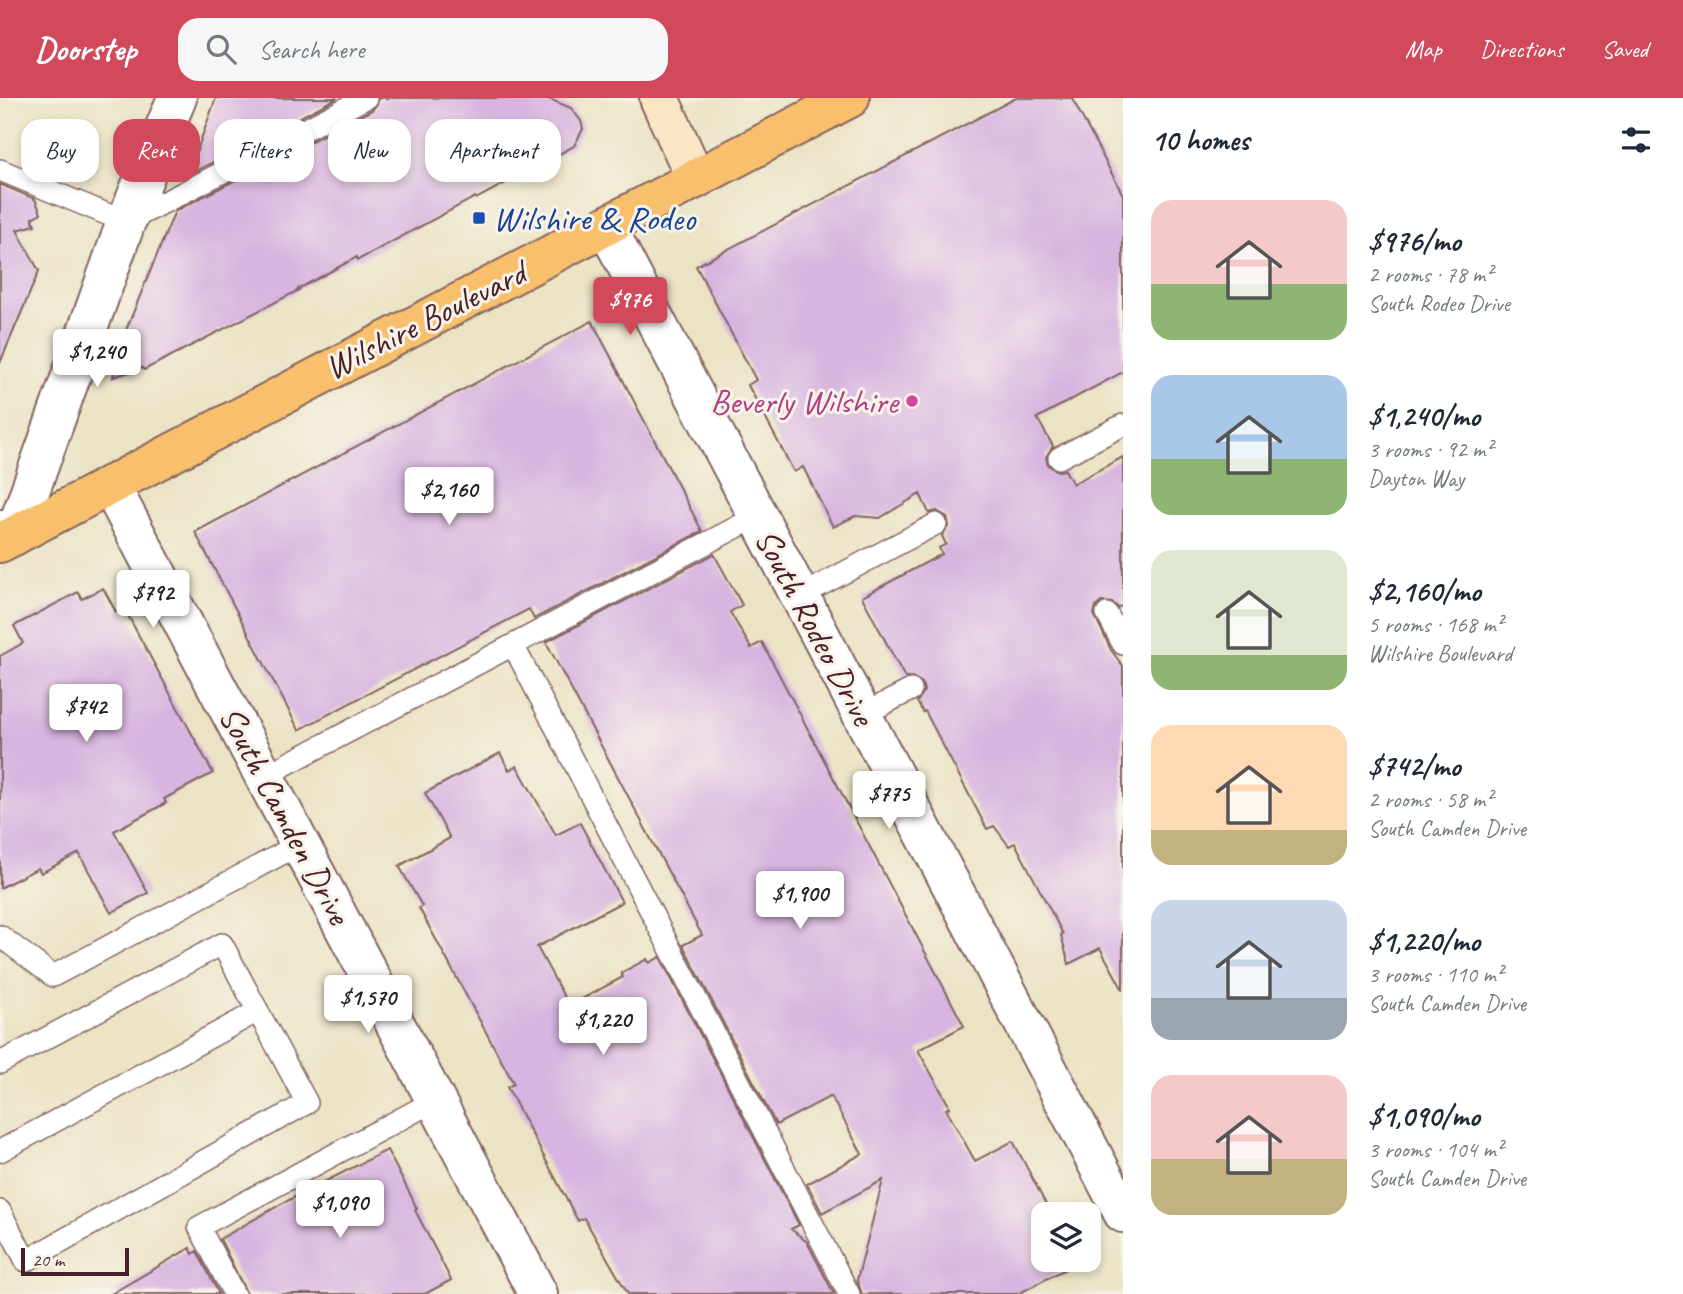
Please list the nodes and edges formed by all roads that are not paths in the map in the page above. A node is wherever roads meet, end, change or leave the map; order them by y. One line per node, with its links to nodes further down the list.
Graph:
1 (177, 98): 7 (street)
2 (366, 98): 7 (lane)
3 (659, 98): 6 (main road)
4 (850, 98): 6 (main road, Wilshire Boulevard)
5 (0, 170): 7 (lane)
6 (696, 179): 8 (main road, Wilshire Boulevard)
7 (126, 222): 14 (street)
8 (606, 226): 11 (main road, Wilshire Boulevard); 12 (street, South Rodeo Drive)
9 (1123, 425): 10 (lane)
10 (1059, 458)
11 (110, 485): 14 (main road, Wilshire Boulevard); 21 (street, South Camden Drive)
12 (758, 516): 15 (street, South Rodeo Drive); 18 (lane)
13 (936, 524): 15 (lane)
14 (5, 536)
15 (800, 596): 20 (street, South Rodeo Drive)
16 (1107, 614): 17 (lane)
17 (1123, 644)
18 (513, 645): 21 (lane); 32 (lane)
19 (911, 690): 20 (lane)
20 (862, 715): 29 (street, South Rodeo Drive)
21 (264, 776): 22 (street, South Camden Drive)
22 (300, 844): 23 (lane); 26 (street, South Camden Drive)
23 (0, 936)
24 (258, 1011): 25 (lane); 27 (lane); 28 (lane)
25 (0, 1063)
26 (436, 1100): 30 (lane); 31 (street, South Camden Drive)
27 (0, 1151)
28 (0, 1211)
29 (1123, 1213)
30 (234, 1294)
31 (538, 1294)
32 (849, 1294)

